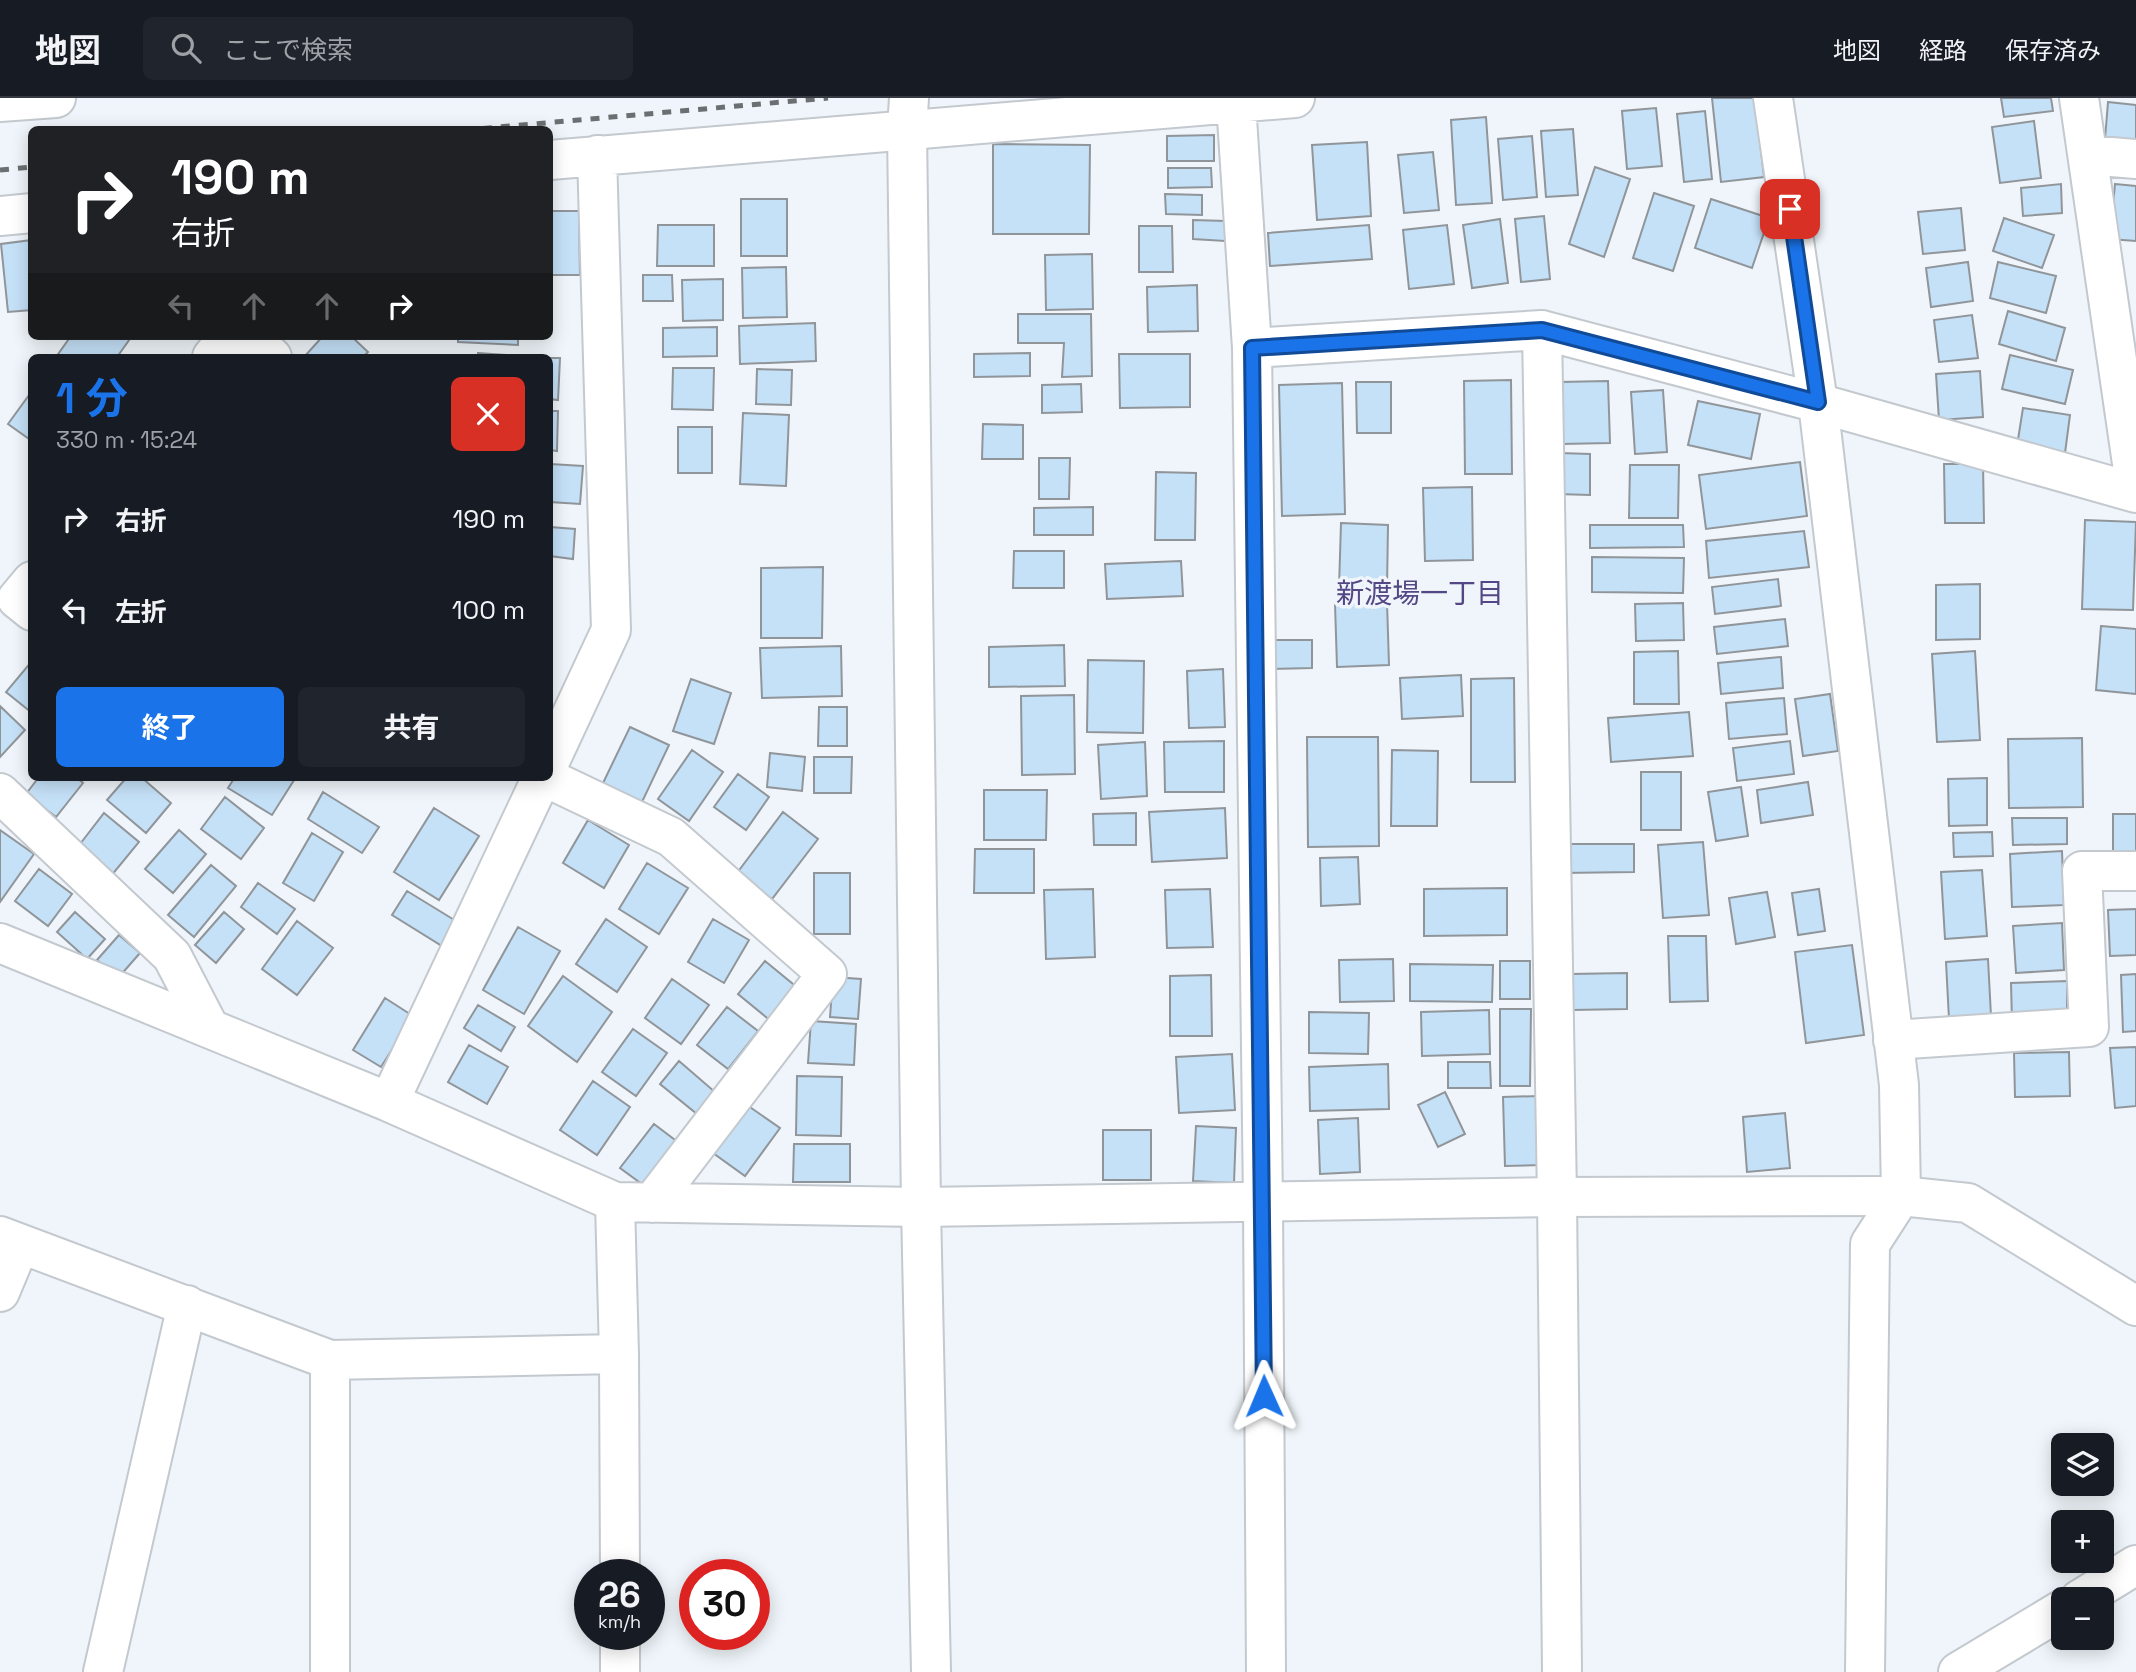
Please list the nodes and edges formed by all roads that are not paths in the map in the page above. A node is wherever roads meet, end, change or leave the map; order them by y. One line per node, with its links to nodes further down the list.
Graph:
1 (56, 98): 5 (street)
2 (1295, 98): 6 (street)
3 (1773, 98): 20 (street)
4 (2079, 98): 9 (street)
5 (0, 102)
6 (1236, 103): 7 (street); 17 (street)
7 (908, 113): 8 (street); 35 (street)
8 (597, 155): 11 (street); 22 (street)
9 (2088, 155): 10 (street); 21 (street)
10 (2136, 159)
11 (553, 160)
12 (28, 213): 13 (street)
13 (0, 216)
14 (1542, 330): 17 (street); 20 (street); 32 (street)
15 (226, 340): 18 (street)
16 (253, 340): 19 (street)
17 (1252, 348): 34 (street)
18 (214, 354)
19 (269, 354)
20 (1818, 402): 21 (street); 29 (street)
21 (2136, 492)
22 (553, 755)
23 (541, 781): 30 (street)
24 (552, 781): 33 (street)
25 (0, 793): 28 (street)
26 (2136, 871): 29 (street)
27 (0, 943): 28 (street)
28 (211, 1029): 30 (street)
29 (1894, 1040): 31 (street)
30 (388, 1102): 33 (street)
31 (1901, 1196): 32 (street); 39 (street); 53 (street)
32 (1557, 1197): 34 (street); 52 (street)
33 (633, 1202): 35 (street); 40 (street)
34 (1263, 1203): 35 (street); 51 (street)
35 (921, 1207): 50 (street)
36 (10, 1240): 37 (street); 38 (street)
37 (0, 1292)
38 (187, 1306): 41 (street); 47 (street)
39 (2136, 1306)
40 (619, 1354): 41 (street); 42 (street)
41 (330, 1360): 48 (street)
42 (620, 1559)
43 (2136, 1565): 44 (street)
44 (2100, 1587)
45 (2051, 1616): 54 (street)
46 (620, 1650): 49 (street)
47 (103, 1672)
48 (330, 1672)
49 (620, 1672)
50 (931, 1672)
51 (1266, 1672)
52 (1562, 1672)
53 (1865, 1672)
54 (1958, 1672)

